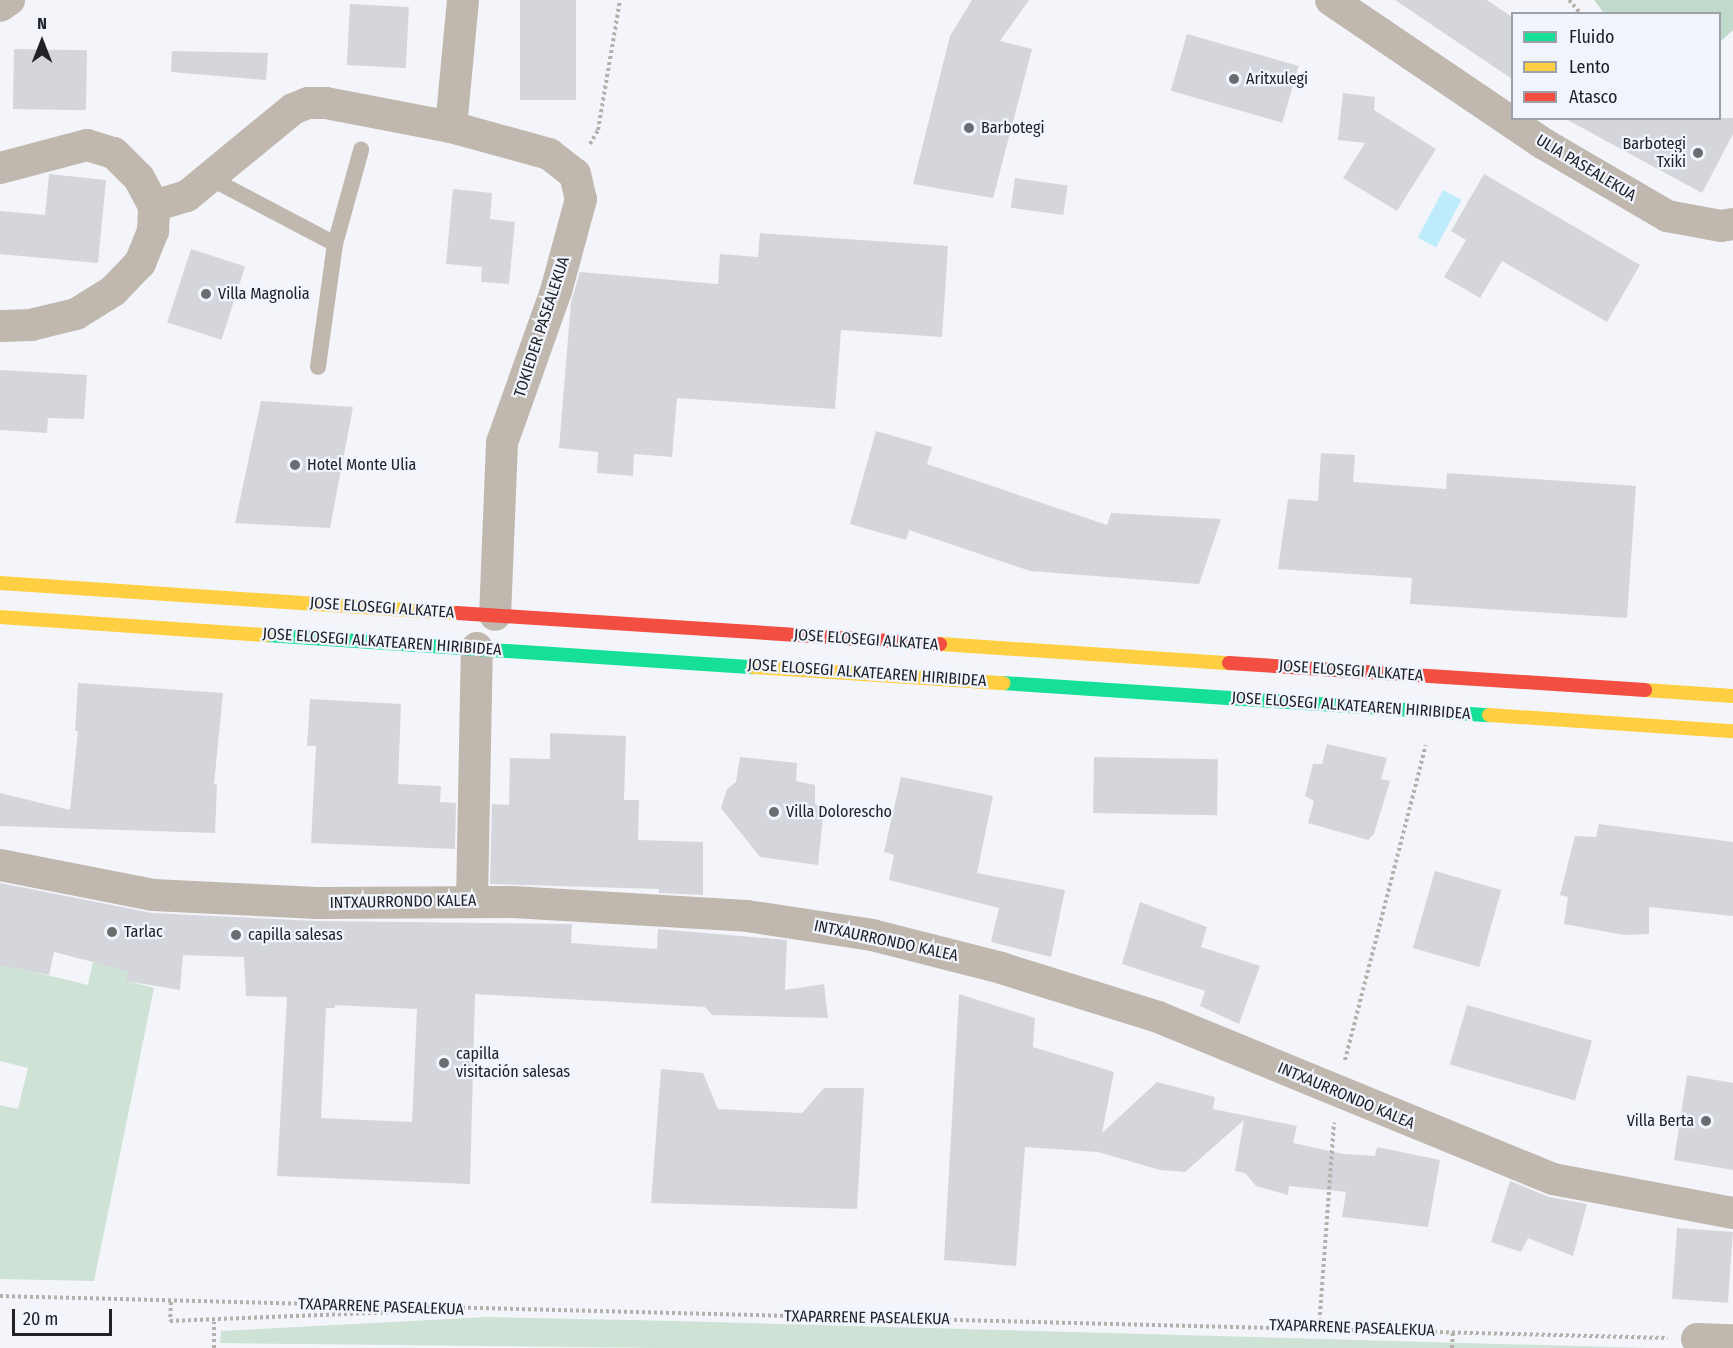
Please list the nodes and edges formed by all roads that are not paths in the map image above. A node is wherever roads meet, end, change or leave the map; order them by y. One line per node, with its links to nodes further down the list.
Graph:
1 (9, 0): 4 (street)
2 (463, 0): 5 (street)
3 (1331, 0): 10 (street, ULIA PASEALEKUA)
4 (0, 6)
5 (451, 127): 8 (street); 15 (street, TOKIEDER PASEALEKUA)
6 (361, 150): 11 (lane)
7 (0, 168): 9 (street)
8 (210, 178): 9 (street); 11 (lane)
9 (154, 206): 12 (street)
10 (1733, 224)
11 (335, 244): 13 (lane)
12 (0, 326)
13 (318, 367)
14 (0, 583): 15 (main road, JOSE ELOSEGI ALKATEA)
15 (495, 615): 18 (main road, JOSE ELOSEGI ALKATEA)
16 (0, 617): 17 (main road, JOSE ELOSEGI ALKATEAREN HIRIBIDEA)
17 (477, 648): 19 (main road, JOSE ELOSEGI ALKATEAREN HIRIBIDEA); 21 (street)
18 (1733, 696)
19 (1733, 731)
20 (0, 865): 21 (street, INTXAURRONDO KALEA)
21 (472, 901): 22 (street, INTXAURRONDO KALEA)
22 (1733, 1213)
23 (1697, 1338): 24 (street)
24 (1733, 1340)

